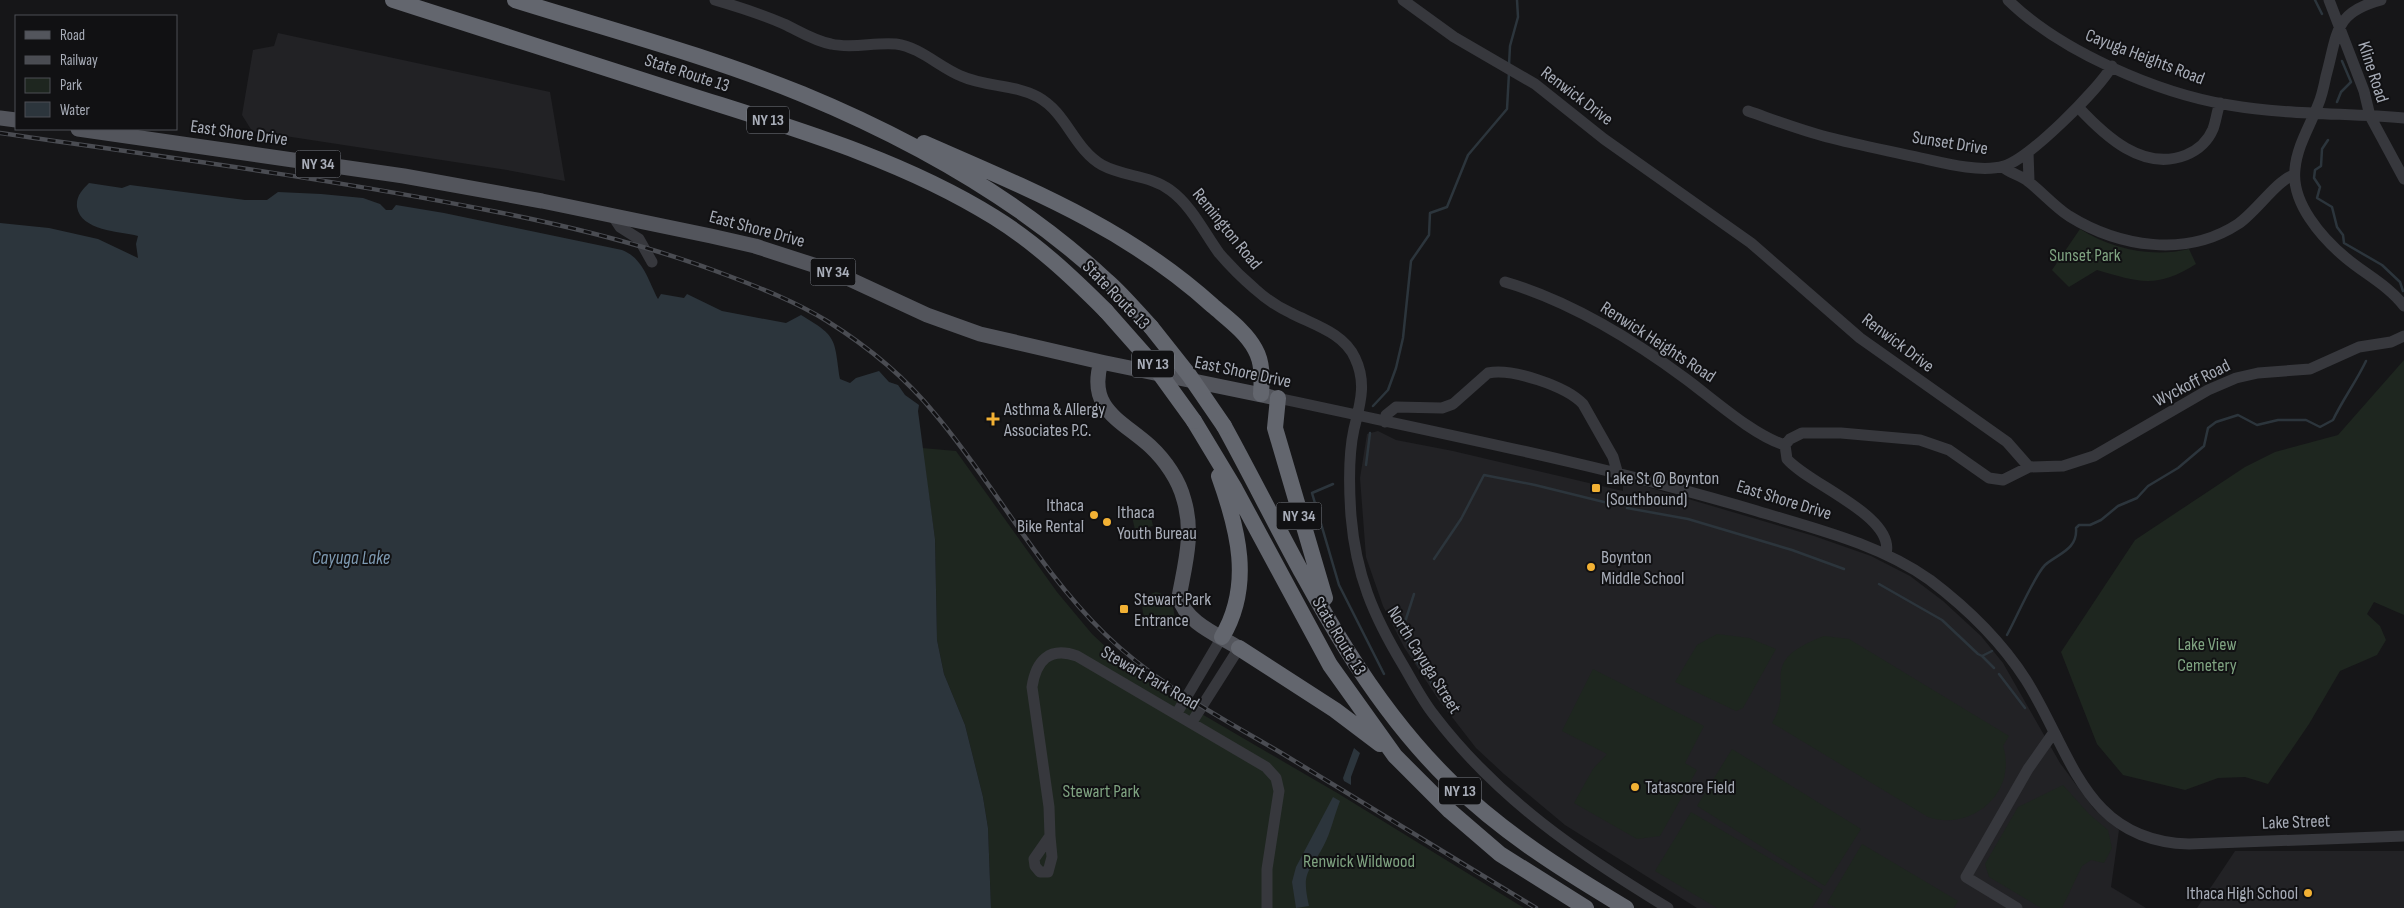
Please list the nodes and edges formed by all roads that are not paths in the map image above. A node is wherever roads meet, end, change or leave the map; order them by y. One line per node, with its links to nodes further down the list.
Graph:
1 (393, 0): 37 (highway, State Route 13 / NY 13, bridge)
2 (515, 0): 16 (highway, State Route 13 / NY 13)
3 (716, 0): 35 (street, Remington Road)
4 (1403, 0): 39 (street, Renwick Drive)
5 (2008, 0): 9 (street, Cayuga Heights Road)
6 (2021, 0): 9 (street)
7 (2329, 0): 10 (street, Kline Road)
8 (2381, 0): 10 (street)
9 (2021, 13): 11 (street, Cayuga Heights Road)
10 (2340, 25): 15 (street); 17 (street, Kline Road)
11 (2112, 66): 12 (street, Cayuga Heights Road); 13 (street, Sunset Drive)
12 (2220, 103): 13 (street); 15 (street, Cayuga Heights Road)
13 (2078, 107): 22 (street, Sunset Drive)
14 (1748, 111): 23 (street, Sunset Drive)
15 (2314, 114): 17 (street, Cayuga Heights Road); 24 (street)
16 (853, 116): 33 (highway); 42 (highway, State Route 13 / NY 13, bridge)
17 (2370, 116): 19 (street, Cayuga Heights Road); 25 (street, Kline Road)
18 (0, 118): 20 (main road)
19 (2404, 118)
20 (15, 120)
21 (85, 130): 27 (main road, East Shore Drive / NY 34)
22 (2028, 152): 23 (street, Sunset Drive); 26 (street)
23 (2003, 167): 26 (street)
24 (2294, 175): 26 (street); 30 (street)
25 (2404, 179)
26 (2029, 181)
27 (612, 215): 28 (street); 32 (main road, East Shore Drive / NY 34)
28 (652, 262)
29 (1505, 282): 38 (street, Renwick Heights Road)
30 (2404, 306)
31 (2404, 336): 39 (street, Wyckoff Road)
32 (1101, 362): 33 (main road, East Shore Drive / NY 34); 43 (main road)
33 (1261, 394): 34 (main road, East Shore Drive / NY 34)
34 (1278, 398): 35 (street, East Shore Drive); 42 (highway, NY 34)
35 (1359, 416): 36 (street, East Shore Drive); 55 (street, North Cayuga Street)
36 (1384, 422): 40 (street, East Shore Drive); 40 (street)
37 (1206, 441): 43 (highway); 48 (highway, State Route 13 / NY 13)
38 (1785, 445): 39 (street); 41 (street)
39 (2029, 467)
40 (1617, 472): 41 (street, East Shore Drive)
41 (1886, 554): 47 (street, East Shore Drive)
42 (1336, 631): 54 (highway, State Route 13 / NY 13)
43 (1222, 637): 44 (main road); 45 (street)
44 (1239, 648): 46 (street); 48 (highway)
45 (1177, 713): 46 (street, Stewart Park Road); 49 (street, Stewart Park Road)
46 (1192, 722): 52 (street, Stewart Park Road)
47 (2054, 732): 51 (street, East Shore Drive); 56 (street)
48 (1395, 756): 53 (highway, State Route 13 / NY 13)
49 (1050, 836)
50 (2404, 836): 51 (street, Lake Street)
51 (2189, 844)
52 (1267, 908)
53 (1586, 908)
54 (1626, 908)
55 (1668, 908)
56 (2017, 908)

